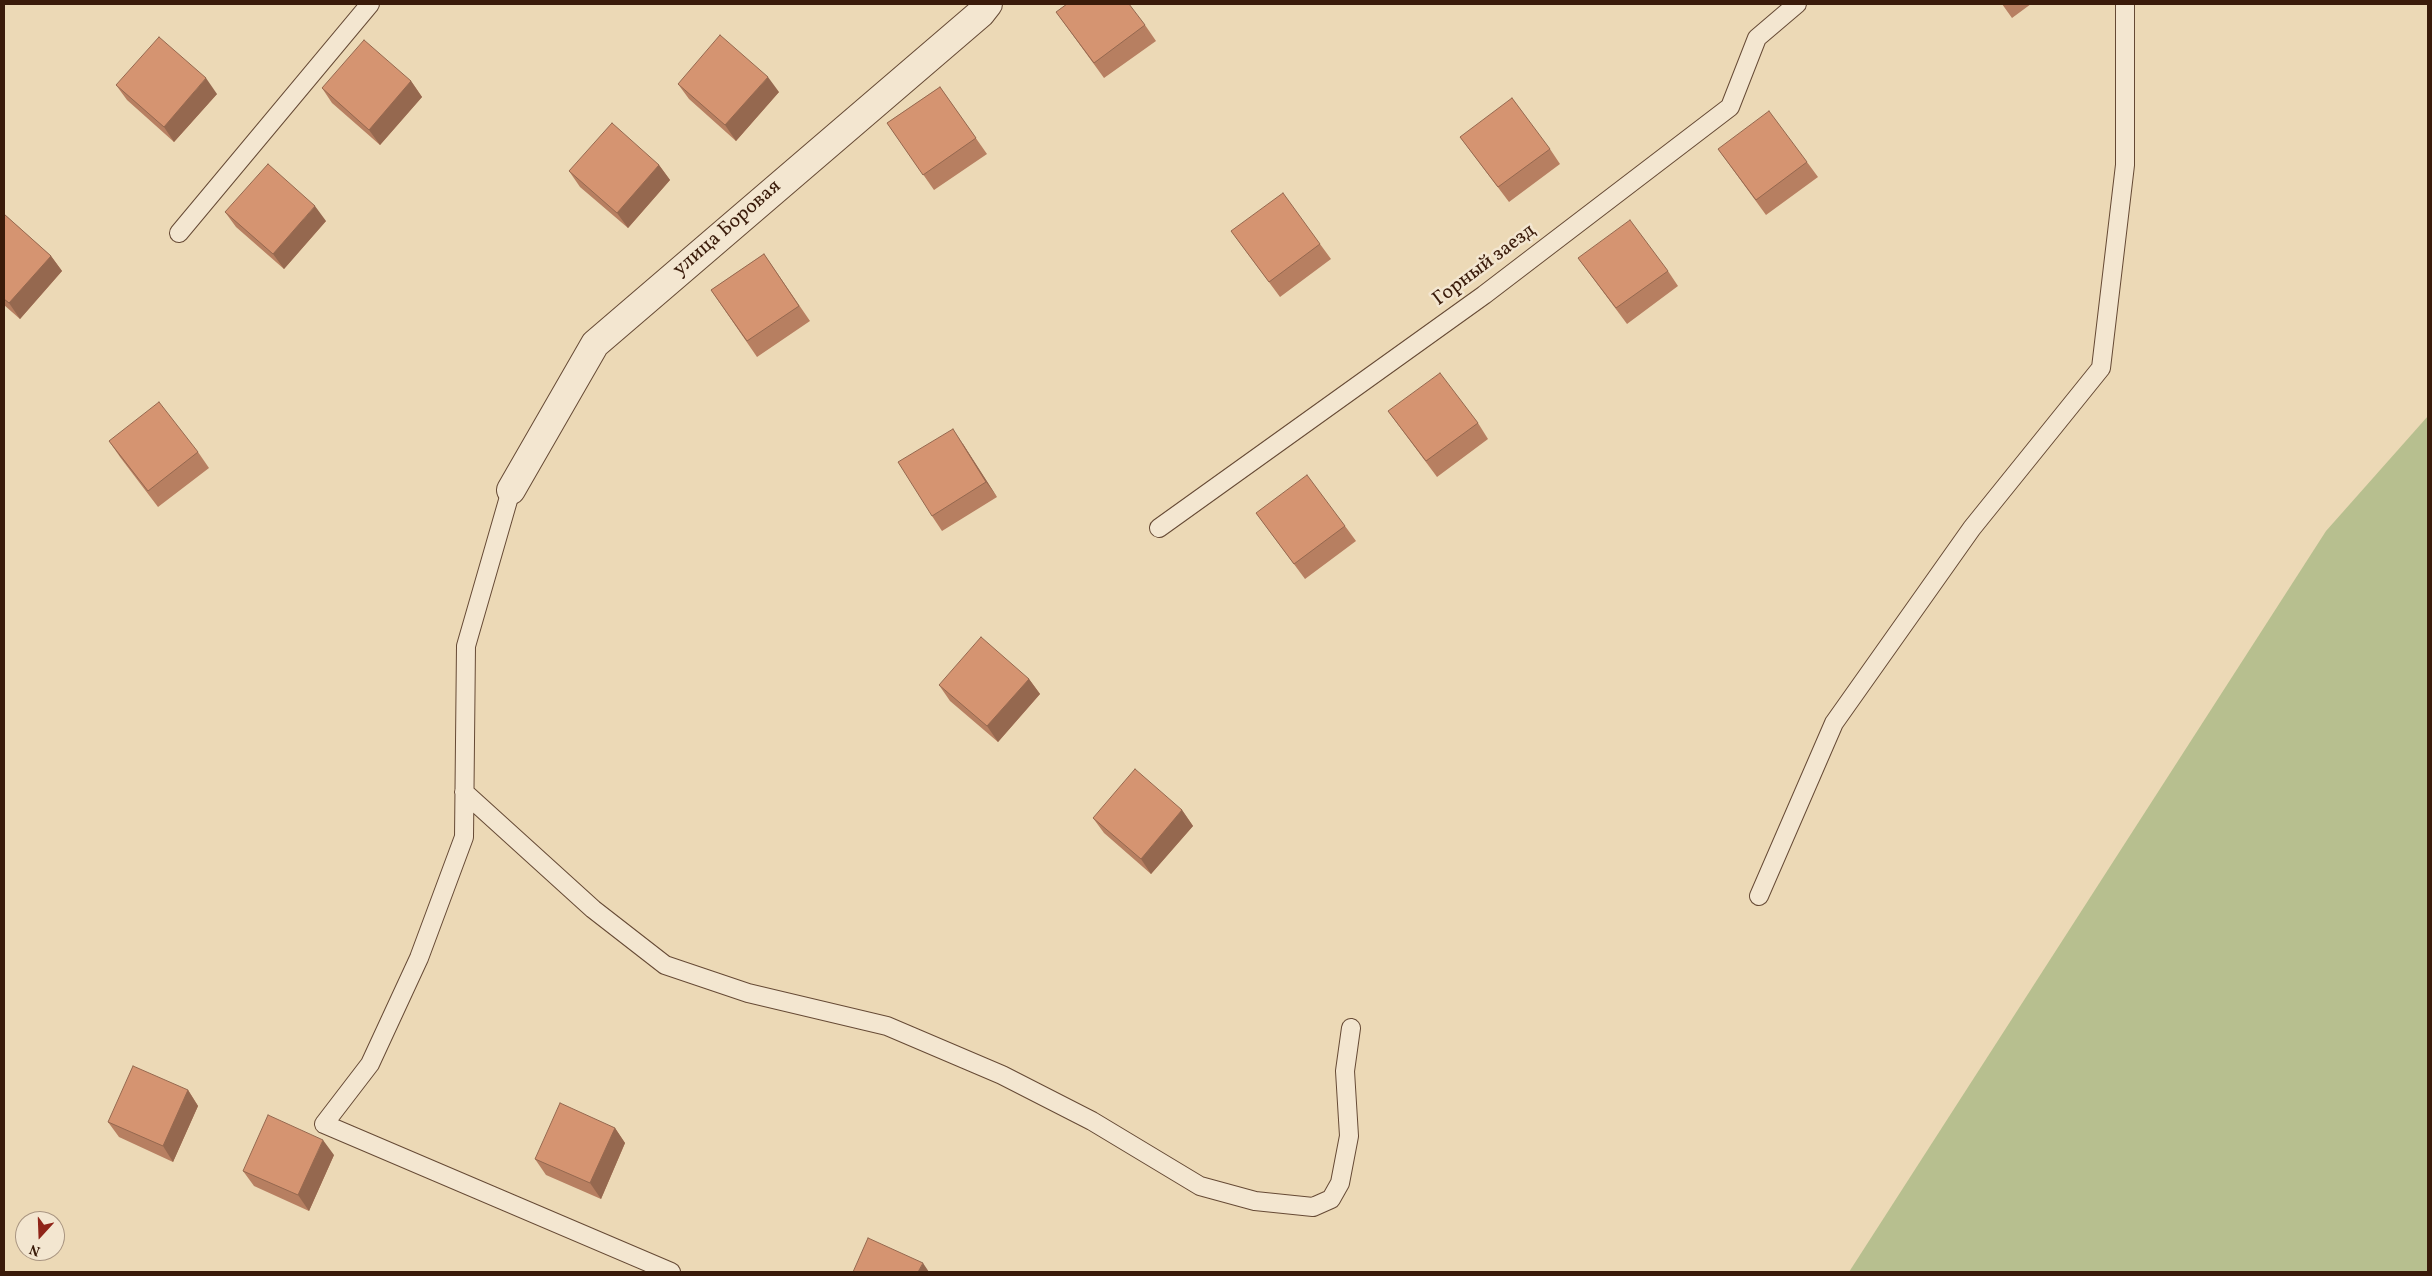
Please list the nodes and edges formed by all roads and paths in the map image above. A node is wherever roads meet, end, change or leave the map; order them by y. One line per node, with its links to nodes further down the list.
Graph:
1 (370, 4): 5 (lane)
2 (988, 4): 6 (street, улица Боровая)
3 (1797, 4): 7 (lane, Горный заезд)
4 (2126, 4): 9 (lane)
5 (179, 233)
6 (511, 490): 8 (lane)
7 (1159, 528)
8 (464, 792): 10 (lane); 11 (lane)
9 (1759, 896)
10 (1351, 1028)
11 (671, 1272)

